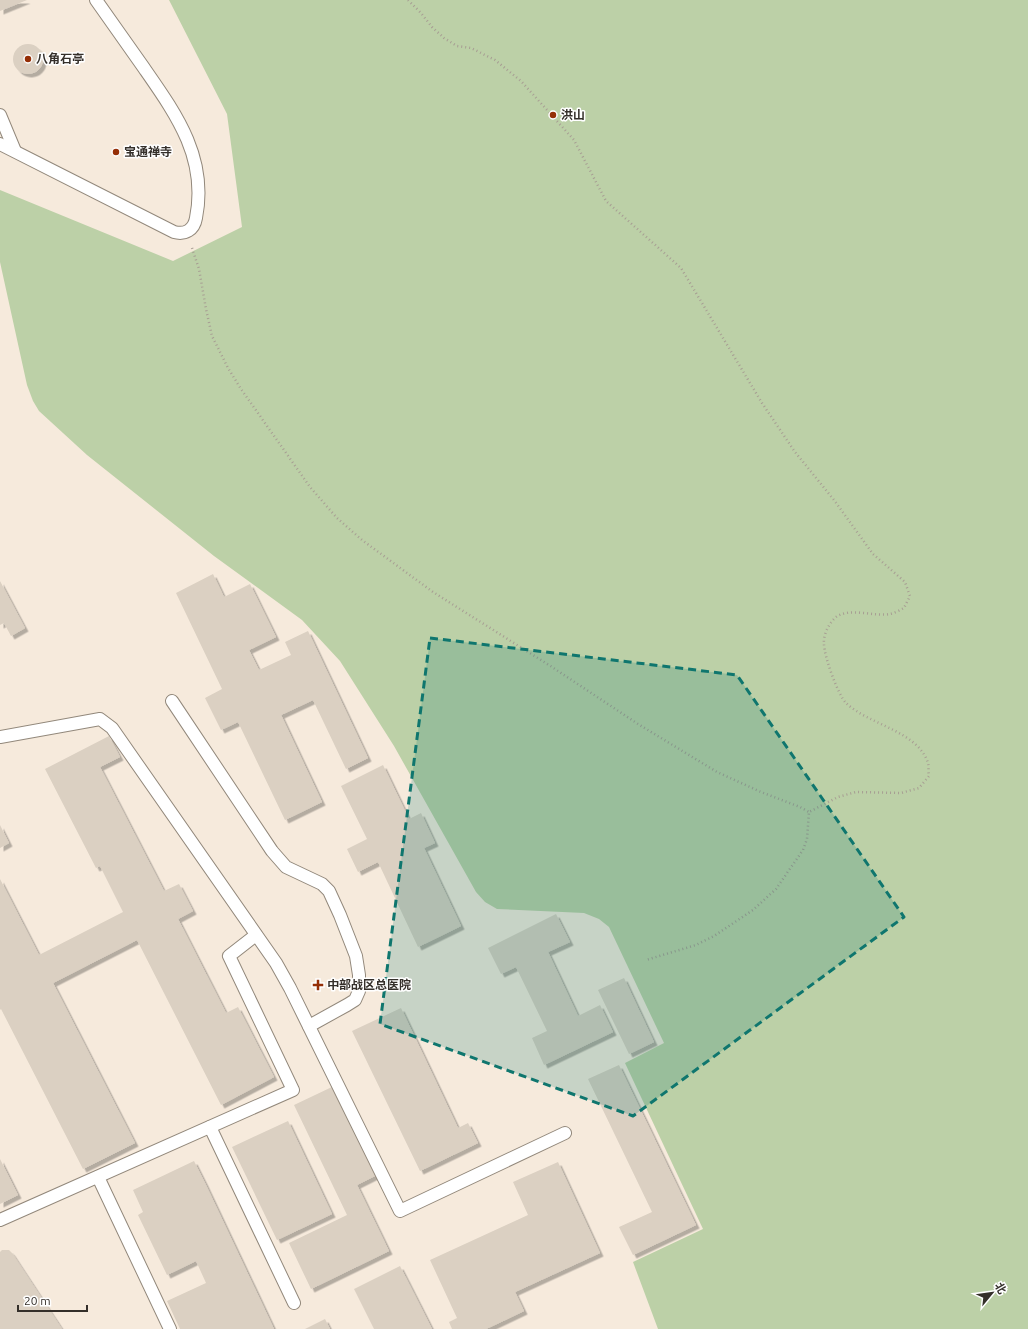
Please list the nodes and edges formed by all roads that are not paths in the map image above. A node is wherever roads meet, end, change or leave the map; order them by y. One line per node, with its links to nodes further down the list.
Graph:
1 (96, 0): 4 (lane)
2 (0, 115): 4 (lane)
3 (0, 144): 4 (lane)
4 (15, 151)
5 (172, 701): 8 (lane)
6 (0, 737): 7 (lane)
7 (256, 935): 8 (lane); 9 (lane)
8 (309, 1026): 10 (lane)
9 (210, 1127): 11 (lane); 13 (lane)
10 (565, 1133)
11 (98, 1177): 12 (lane); 14 (lane)
12 (0, 1220)
13 (294, 1303)
14 (170, 1329)

